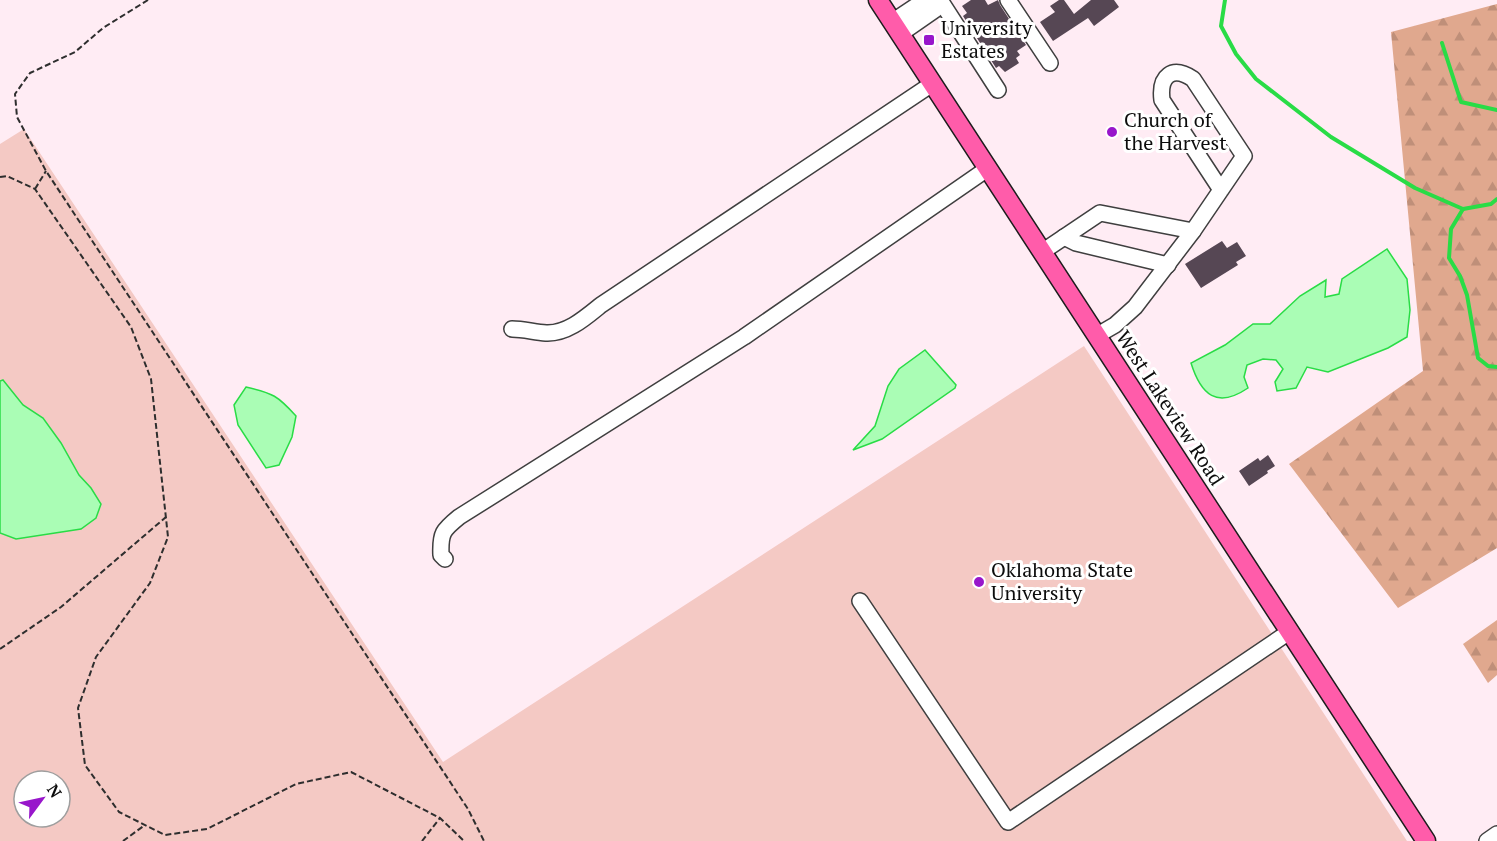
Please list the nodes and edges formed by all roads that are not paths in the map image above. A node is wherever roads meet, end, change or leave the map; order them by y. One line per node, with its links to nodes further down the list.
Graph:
1 (878, 0): 5 (main road, West Lakeview Road)
2 (925, 0): 5 (street)
3 (940, 0): 5 (street); 8 (street)
4 (1009, 0): 6 (street)
5 (896, 28): 7 (main road, West Lakeview Road)
6 (1050, 63)
7 (932, 84): 9 (main road, West Lakeview Road); 15 (street)
8 (998, 90)
9 (987, 169): 13 (main road, West Lakeview Road); 17 (street)
10 (1221, 190): 10 (street); 11 (street)
11 (1193, 231): 12 (street); 14 (street)
12 (1064, 237): 13 (street); 14 (street)
13 (1042, 252): 16 (main road, West Lakeview Road)
14 (1168, 265): 16 (street)
15 (512, 329)
16 (1096, 336): 19 (main road, West Lakeview Road)
17 (445, 559)
18 (860, 601): 19 (street)
19 (1289, 632): 21 (main road, West Lakeview Road)
20 (1497, 834): 22 (street)
21 (1426, 841)
22 (1487, 841)

